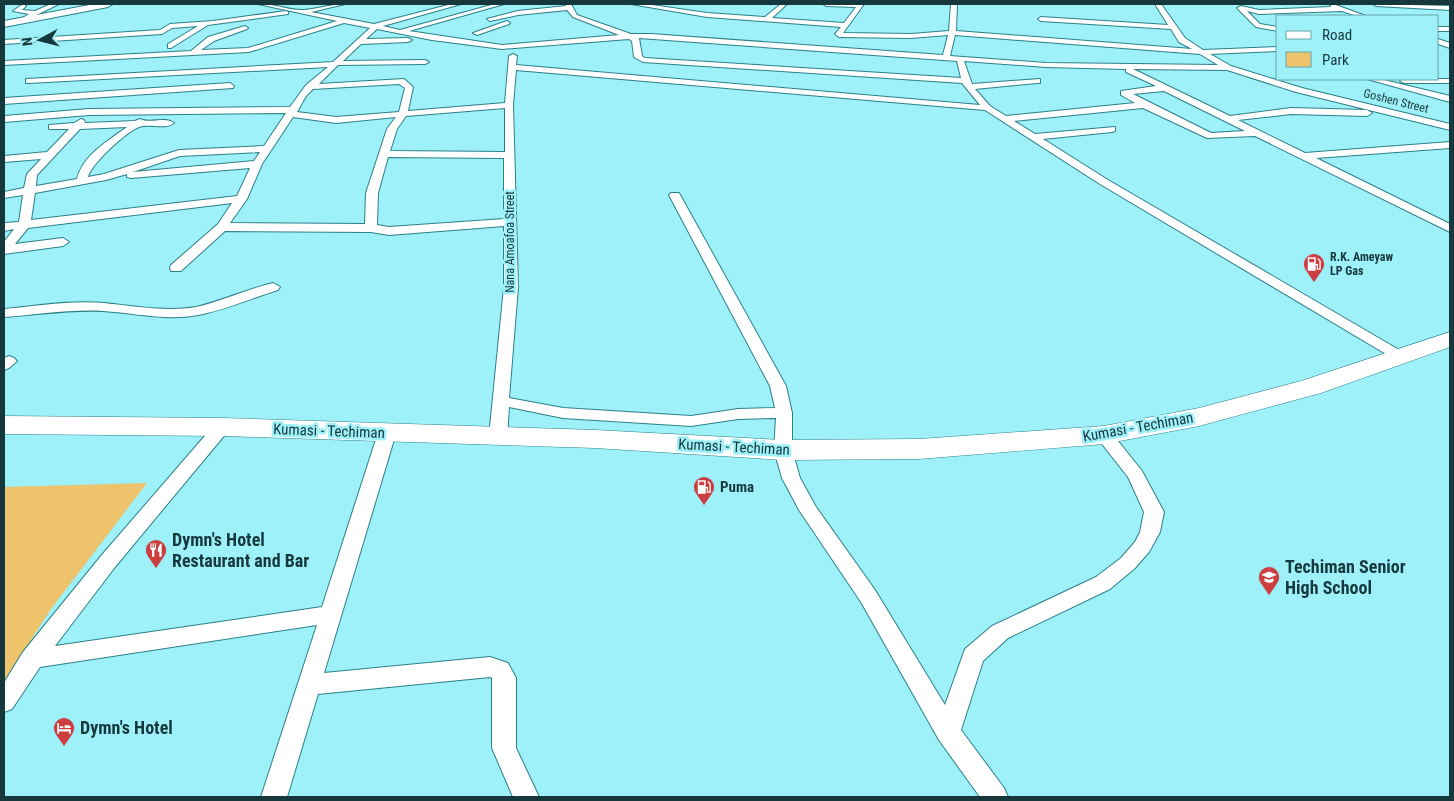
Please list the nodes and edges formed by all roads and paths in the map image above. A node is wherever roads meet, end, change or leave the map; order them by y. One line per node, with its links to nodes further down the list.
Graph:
1 (56, 4): 24 (street)
2 (108, 4): 29 (street)
3 (261, 4): 22 (street)
4 (342, 4): 22 (street)
5 (458, 4): 35 (street)
6 (502, 4): 25 (street)
7 (634, 4): 23 (street)
8 (784, 4): 28 (street)
9 (826, 4): 10 (street)
10 (860, 4): 37 (street)
11 (954, 4): 46 (street)
12 (1158, 4): 38 (street, Goshen Street)
13 (1326, 4): 21 (street)
14 (1376, 4): 20 (street)
15 (23, 6): 24 (street)
16 (568, 6): 30 (street); 49 (street)
17 (699, 6): 23 (street)
18 (1238, 6): 21 (street); 39 (street)
19 (722, 8): 26 (street)
20 (1450, 8)
21 (1343, 9): 27 (street)
22 (300, 12): 32 (street); 34 (street); 40 (street)
23 (687, 12): 26 (street)
24 (34, 13): 29 (street)
25 (464, 14): 30 (street); 43 (street)
26 (707, 15): 28 (street); 36 (street)
27 (1360, 15)
28 (768, 18): 37 (street)
29 (24, 19): 33 (street)
30 (490, 19): 45 (street)
31 (1041, 19): 38 (street)
32 (347, 22): 35 (street); 65 (street)
33 (4, 24)
34 (209, 24): 40 (street); 41 (street); 42 (street)
35 (372, 24): 43 (street); 57 (street)
36 (695, 24)
37 (845, 25): 48 (street)
38 (1173, 27): 72 (street, Goshen Street)
39 (1276, 29)
40 (235, 30): 58 (street)
41 (162, 32): 42 (street); 47 (street); 53 (street)
42 (195, 32): 52 (street)
43 (399, 32): 51 (street)
44 (682, 32): 50 (street)
45 (477, 33)
46 (952, 34): 48 (street); 72 (street); 77 (street)
47 (118, 35): 55 (street); 69 (street)
48 (838, 35): 63 (street)
49 (629, 36): 50 (street); 61 (street); 91 (street)
50 (676, 37): 60 (street)
51 (432, 38): 54 (street); 61 (street)
52 (182, 39): 53 (street); 59 (street)
53 (156, 40): 56 (street)
54 (398, 41): 57 (street); 67 (street)
55 (4, 42)
56 (143, 42)
57 (357, 42): 81 (street)
58 (204, 44): 59 (street); 73 (street)
59 (171, 46): 62 (street)
60 (795, 46): 63 (street); 91 (street)
61 (514, 47): 86 (street, Nana Amoafoa Street)
62 (135, 48): 70 (street); 76 (street)
63 (830, 48): 77 (street)
64 (4, 49): 69 (street)
65 (253, 49): 66 (street); 71 (street); 89 (street)
66 (282, 49)
67 (388, 49)
68 (1276, 49): 72 (street)
69 (32, 51): 70 (street); 75 (street); 84 (street)
70 (98, 51): 78 (street)
71 (224, 52): 73 (street); 90 (street)
72 (1200, 52): 88 (street, Goshen Street)
73 (192, 54): 76 (street)
74 (381, 55): 85 (street)
75 (4, 56)
76 (120, 57): 78 (street); 92 (street)
77 (946, 58): 79 (street)
78 (89, 59): 80 (street)
79 (960, 59): 87 (street); 97 (street)
80 (63, 60): 84 (street); 98 (street)
81 (333, 60): 85 (street); 89 (street); 100 (street)
82 (425, 62): 85 (street)
83 (4, 63): 84 (street)
84 (15, 63)
85 (373, 63): 96 (street)
86 (512, 66): 91 (street); 107 (street, Nana Amoafoa Street)
87 (1124, 68): 88 (street); 102 (street)
88 (1228, 68): 110 (street, Goshen Street)
89 (250, 69): 90 (street)
90 (204, 72): 92 (street); 101 (street)
91 (771, 72): 97 (street); 109 (street)
92 (95, 77): 98 (street); 104 (street)
93 (1375, 80): 95 (street); 105 (street)
94 (1038, 81): 97 (street)
95 (1450, 81)
96 (351, 83): 100 (street); 113 (street)
97 (967, 84): 109 (street)
98 (23, 86): 106 (street)
99 (230, 86): 101 (street)
100 (309, 87): 115 (street)
101 (183, 88): 103 (street); 112 (street)
102 (1165, 88): 108 (street); 118 (street)
103 (104, 93): 104 (street); 111 (street)
104 (75, 96): 106 (street); 114 (street)
105 (1450, 99)
106 (4, 100)
107 (509, 105): 113 (street); 130 (street, Nana Amoafoa Street)
108 (1144, 105): 117 (street); 124 (street)
109 (987, 108): 117 (street)
110 (1386, 111): 118 (street); 122 (street, Goshen Street)
111 (89, 112): 112 (street); 114 (street); 120 (street)
112 (154, 112): 115 (street); 121 (street)
113 (403, 114): 115 (street); 128 (street)
114 (52, 115): 116 (street); 120 (street)
115 (287, 116): 127 (street)
116 (4, 119)
117 (1006, 119): 125 (street)
118 (1227, 119): 124 (street)
119 (177, 123): 121 (street)
120 (79, 124): 121 (street); 129 (street)
121 (137, 124): 135 (street)
122 (1450, 127)
123 (1112, 129): 125 (street)
124 (1254, 133): 131 (street)
125 (1035, 137): 152 (street)
126 (1450, 145): 131 (street)
127 (268, 149): 133 (street); 134 (street)
128 (384, 154): 130 (street); 144 (street)
129 (48, 155): 132 (street); 136 (street)
130 (509, 155): 140 (street, Nana Amoafoa Street)
131 (1302, 156): 145 (street)
132 (4, 159)
133 (257, 164): 134 (street); 139 (street)
134 (106, 177): 135 (street)
135 (82, 181): 136 (street)
136 (28, 190): 137 (street); 141 (street)
137 (4, 195)
138 (675, 195): 154 (street)
139 (241, 199): 141 (street); 143 (street)
140 (510, 222): 144 (street); 153 (street, Nana Amoafoa Street)
141 (24, 225): 142 (street); 147 (street)
142 (4, 227)
143 (222, 227): 144 (street); 148 (street)
144 (371, 228)
145 (1450, 228)
146 (63, 242): 147 (street)
147 (4, 249)
148 (176, 268)
149 (273, 287): 150 (street)
150 (4, 313)
151 (1450, 339): 152 (highway, Kumasi - Techiman)
152 (1401, 357): 158 (highway, Kumasi - Techiman)
153 (501, 401): 154 (street); 159 (street, Nana Amoafoa Street)
154 (784, 413): 160 (street)
155 (4, 426): 156 (highway, Kumasi - Techiman)
156 (222, 428): 157 (highway, Kumasi - Techiman); 162 (street)
157 (387, 433): 159 (highway, Kumasi - Techiman); 161 (street)
158 (1104, 435): 160 (highway, Kumasi - Techiman); 165 (street)
159 (498, 437): 160 (highway, Kumasi - Techiman)
160 (783, 450): 165 (street)
161 (332, 614): 162 (street); 163 (street)
162 (31, 659): 164 (street)
163 (308, 685): 166 (street); 167 (street)
164 (4, 702)
165 (948, 732): 168 (street)
166 (274, 797)
167 (526, 797)
168 (995, 797)

